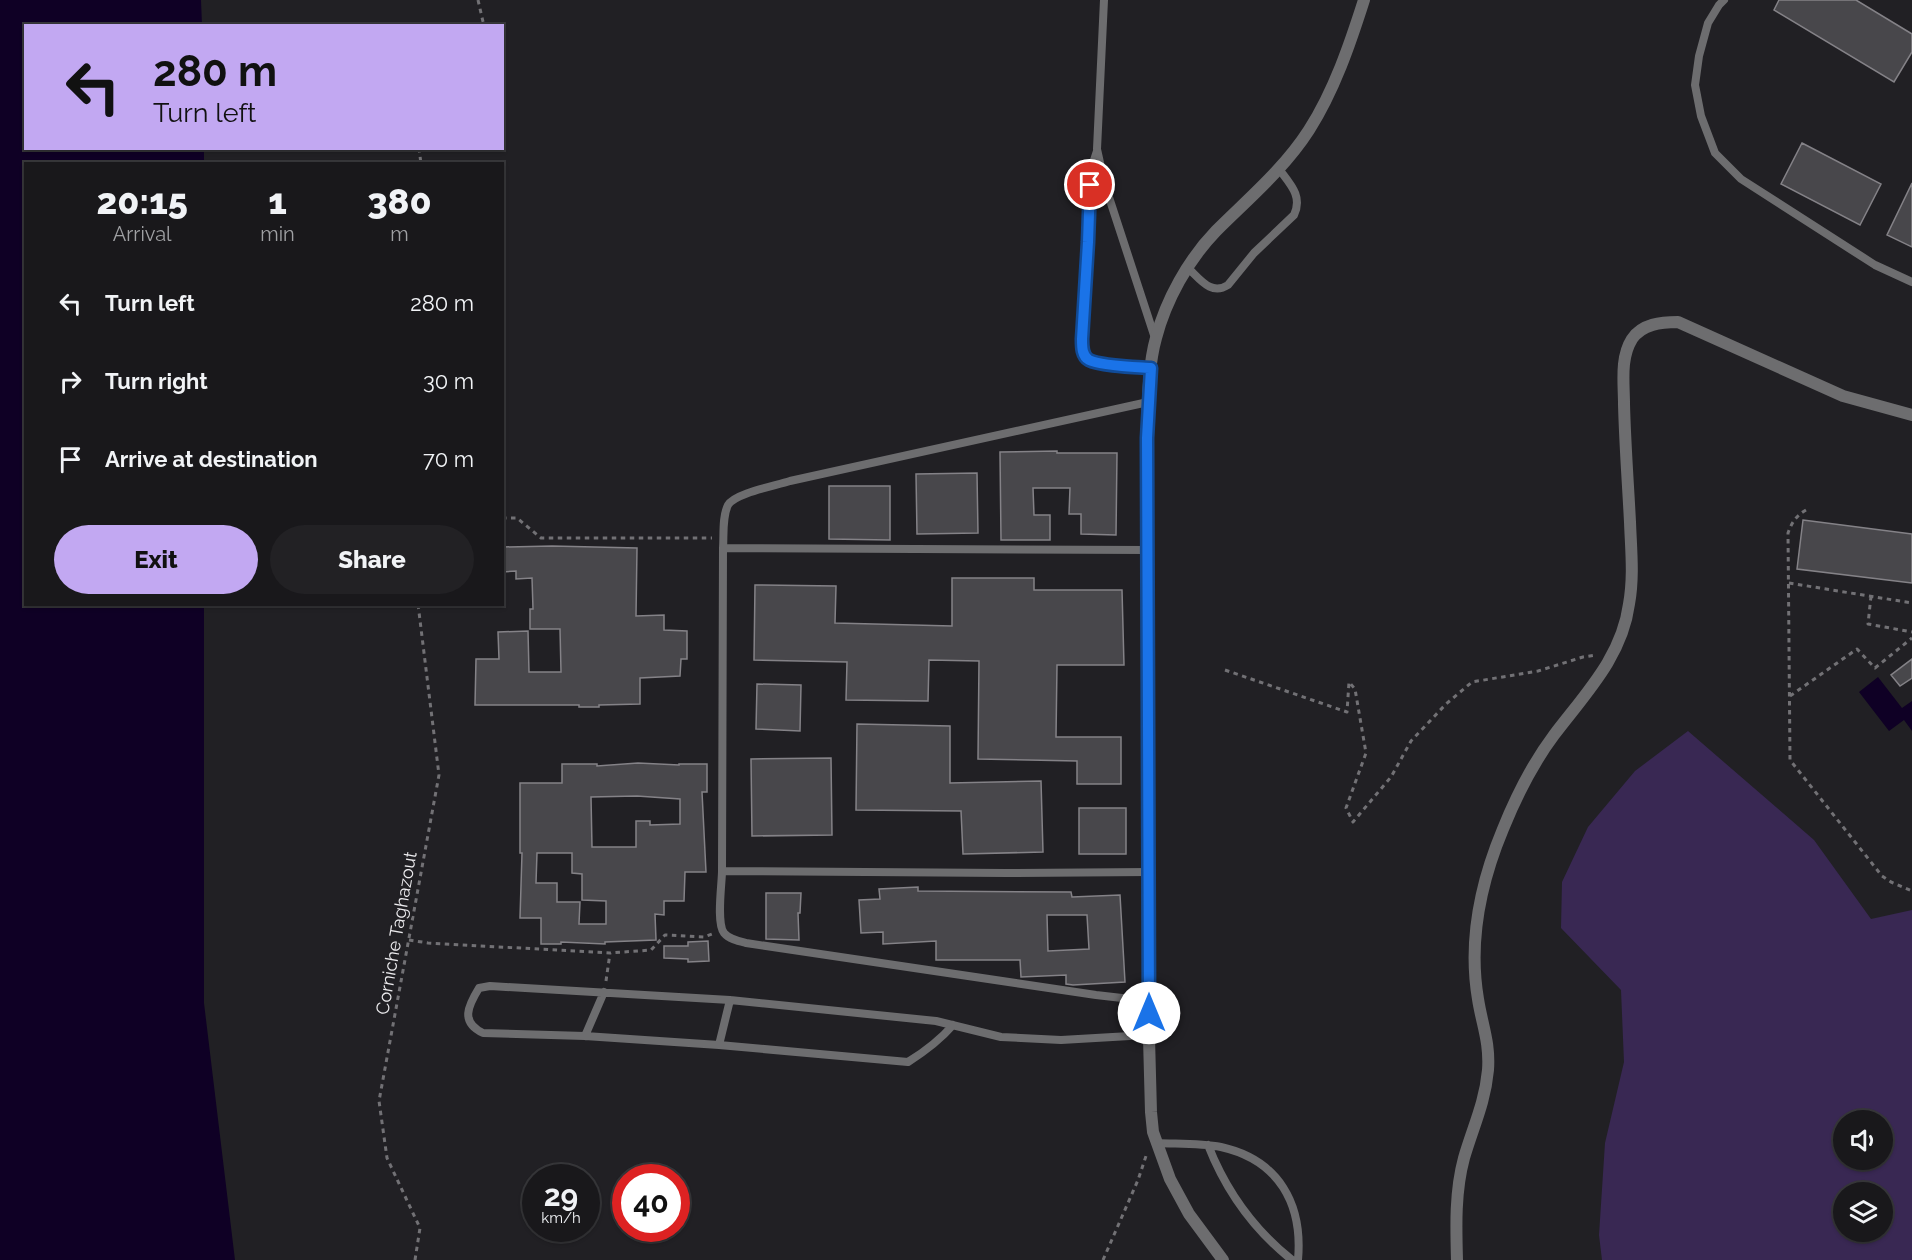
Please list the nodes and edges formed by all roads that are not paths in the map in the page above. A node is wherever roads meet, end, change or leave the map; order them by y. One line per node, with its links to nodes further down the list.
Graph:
1 (1104, 0): 4 (lane)
2 (1364, 0): 5 (street)
3 (1724, 0): 7 (lane)
4 (1097, 149): 8 (lane); 9 (lane)
5 (1279, 169): 6 (street); 6 (lane)
6 (1188, 268): 8 (street)
7 (1912, 282)
8 (1155, 339): 9 (street)
9 (1151, 368): 10 (street)
10 (1148, 402): 12 (lane); 13 (street)
11 (1912, 415): 28 (street)
12 (723, 548): 13 (lane); 14 (lane)
13 (1148, 550): 15 (street)
14 (722, 871): 15 (lane); 18 (lane)
15 (1149, 872): 18 (street)
16 (604, 992): 17 (lane); 21 (lane); 21 (lane)
17 (730, 1000): 19 (lane); 22 (lane)
18 (1149, 1000): 20 (street)
19 (953, 1025): 20 (lane); 22 (lane)
20 (1149, 1026): 23 (street)
21 (585, 1036): 22 (lane)
22 (719, 1045)
23 (1155, 1138): 24 (lane); 25 (street)
24 (1208, 1145): 26 (lane); 27 (lane)
25 (1223, 1260)
26 (1292, 1260)
27 (1298, 1260)
28 (1457, 1260)

